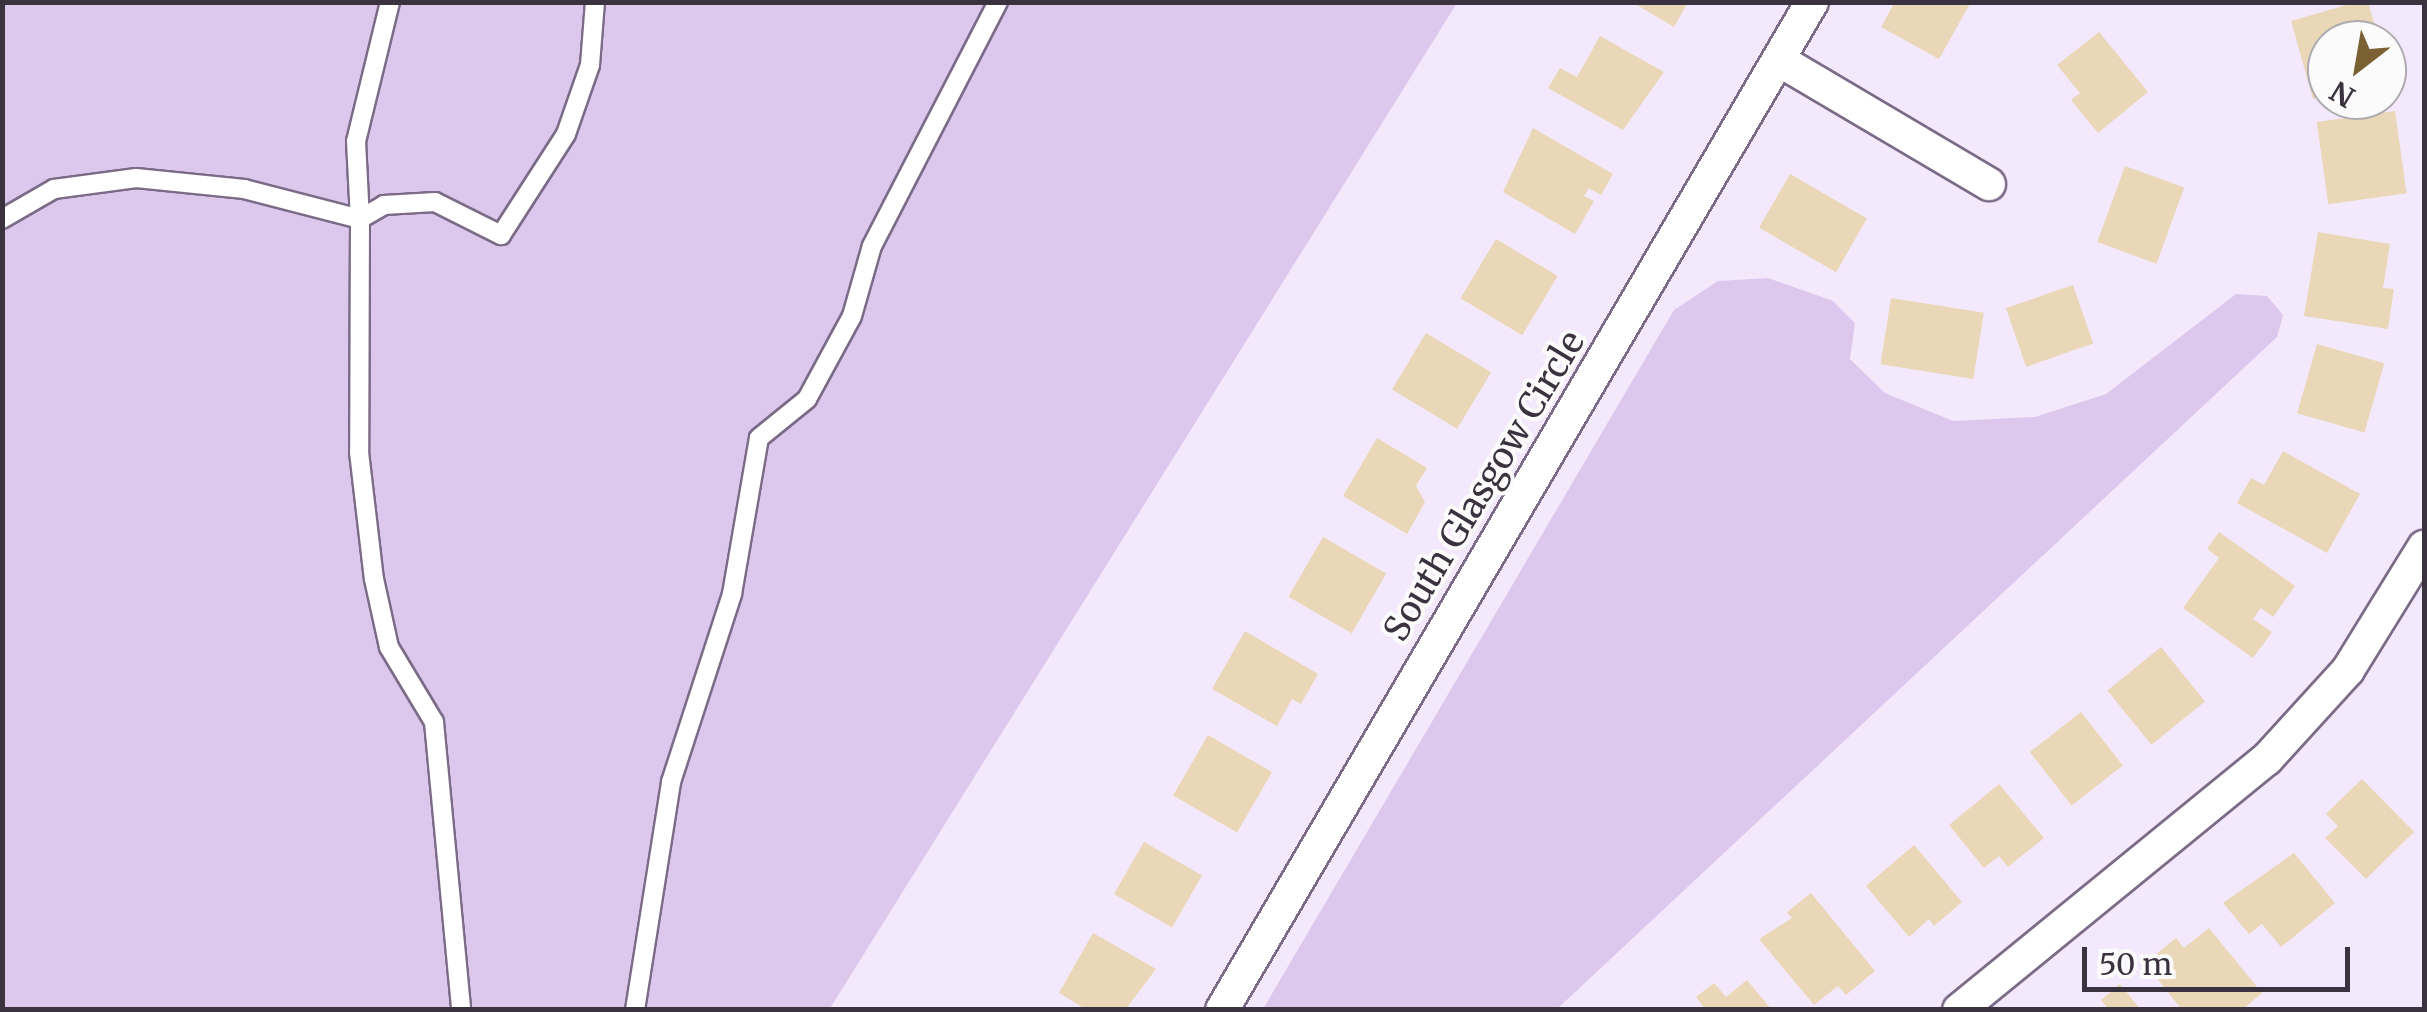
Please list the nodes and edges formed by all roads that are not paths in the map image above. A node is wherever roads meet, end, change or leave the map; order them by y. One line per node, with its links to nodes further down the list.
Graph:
1 (390, 2): 7 (lane)
2 (594, 2): 7 (lane)
3 (998, 2): 11 (lane)
4 (1812, 2): 5 (street, South Glasgow Circle)
5 (1779, 60): 6 (street); 12 (street, South Glasgow Circle)
6 (1989, 184)
7 (360, 219): 8 (lane); 10 (lane)
8 (2, 220)
9 (2424, 547): 13 (street)
10 (461, 1010)
11 (635, 1010)
12 (1222, 1010)
13 (1959, 1010)

